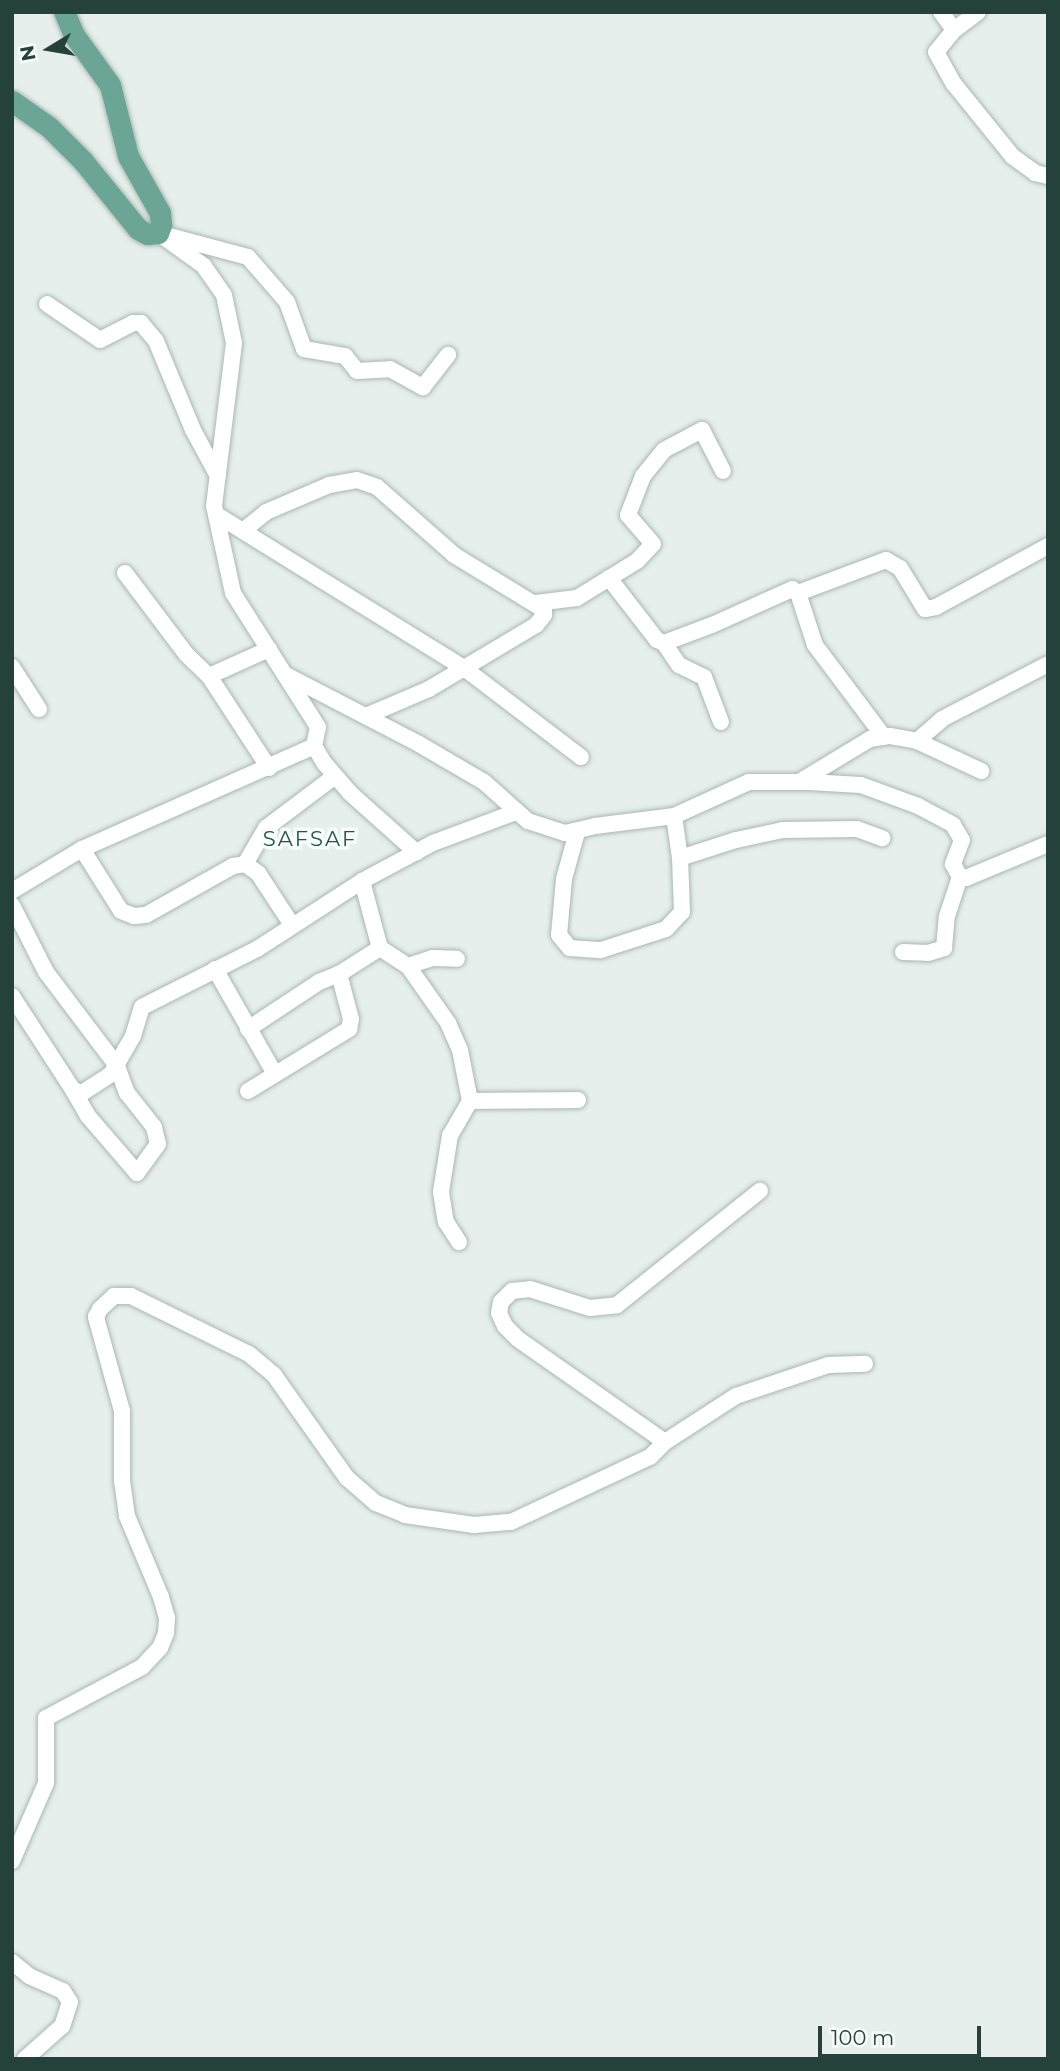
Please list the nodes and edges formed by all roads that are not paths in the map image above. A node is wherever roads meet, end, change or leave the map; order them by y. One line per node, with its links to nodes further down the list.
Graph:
1 (64, 12): 7 (main road)
2 (940, 12): 4 (street)
3 (978, 12): 4 (street)
4 (954, 30): 6 (street)
5 (12, 101): 7 (main road)
6 (1048, 176)
7 (158, 233): 9 (street); 11 (street)
8 (47, 304): 11 (street)
9 (448, 355)
10 (723, 471): 16 (street)
11 (218, 476): 12 (street)
12 (217, 515): 13 (street); 20 (street)
13 (244, 530): 18 (street); 23 (street)
14 (1048, 546): 17 (street)
15 (125, 573): 25 (street)
16 (609, 578): 18 (street); 19 (street)
17 (798, 593): 19 (street); 29 (street)
18 (536, 603): 23 (street)
19 (664, 643): 28 (street)
20 (269, 649): 24 (street); 25 (street)
21 (1048, 664): 30 (street)
22 (12, 667): 26 (street)
23 (464, 668): 27 (street); 32 (street)
24 (285, 674): 27 (street); 31 (street)
25 (209, 676): 33 (street)
26 (39, 709)
27 (366, 716): 37 (street)
28 (721, 722)
29 (884, 737): 30 (street); 36 (street)
30 (917, 741): 34 (street)
31 (314, 746): 33 (street); 35 (street)
32 (581, 757)
33 (269, 768): 42 (street)
34 (981, 771)
35 (335, 776): 43 (street); 45 (street)
36 (795, 784): 38 (street); 46 (street)
37 (516, 812): 39 (street); 43 (street)
38 (674, 816): 39 (street); 44 (street)
39 (577, 832): 44 (street)
40 (882, 838): 44 (street)
41 (1048, 844): 46 (street)
42 (82, 849): 45 (street); 48 (street)
43 (416, 852): 47 (street)
44 (680, 858)
45 (245, 864): 50 (street)
46 (960, 877): 52 (street)
47 (362, 881): 50 (street); 51 (street)
48 (12, 891)
49 (12, 905): 59 (street)
50 (292, 925): 55 (street)
51 (380, 948): 54 (street); 56 (street)
52 (903, 952)
53 (457, 959): 54 (street)
54 (408, 966): 64 (street)
55 (215, 969): 58 (street); 59 (street)
56 (339, 974): 58 (street); 60 (street)
57 (12, 996): 61 (street)
58 (248, 1029): 60 (street)
59 (117, 1066): 61 (street); 61 (street)
60 (275, 1074): 62 (street)
61 (73, 1090)
62 (248, 1091)
63 (578, 1100): 64 (street)
64 (470, 1101): 66 (street)
65 (760, 1191): 68 (street)
66 (459, 1242)
67 (865, 1364): 68 (street)
68 (665, 1443): 69 (street)
69 (12, 1861)
70 (12, 1962): 71 (street)
71 (25, 2059)

